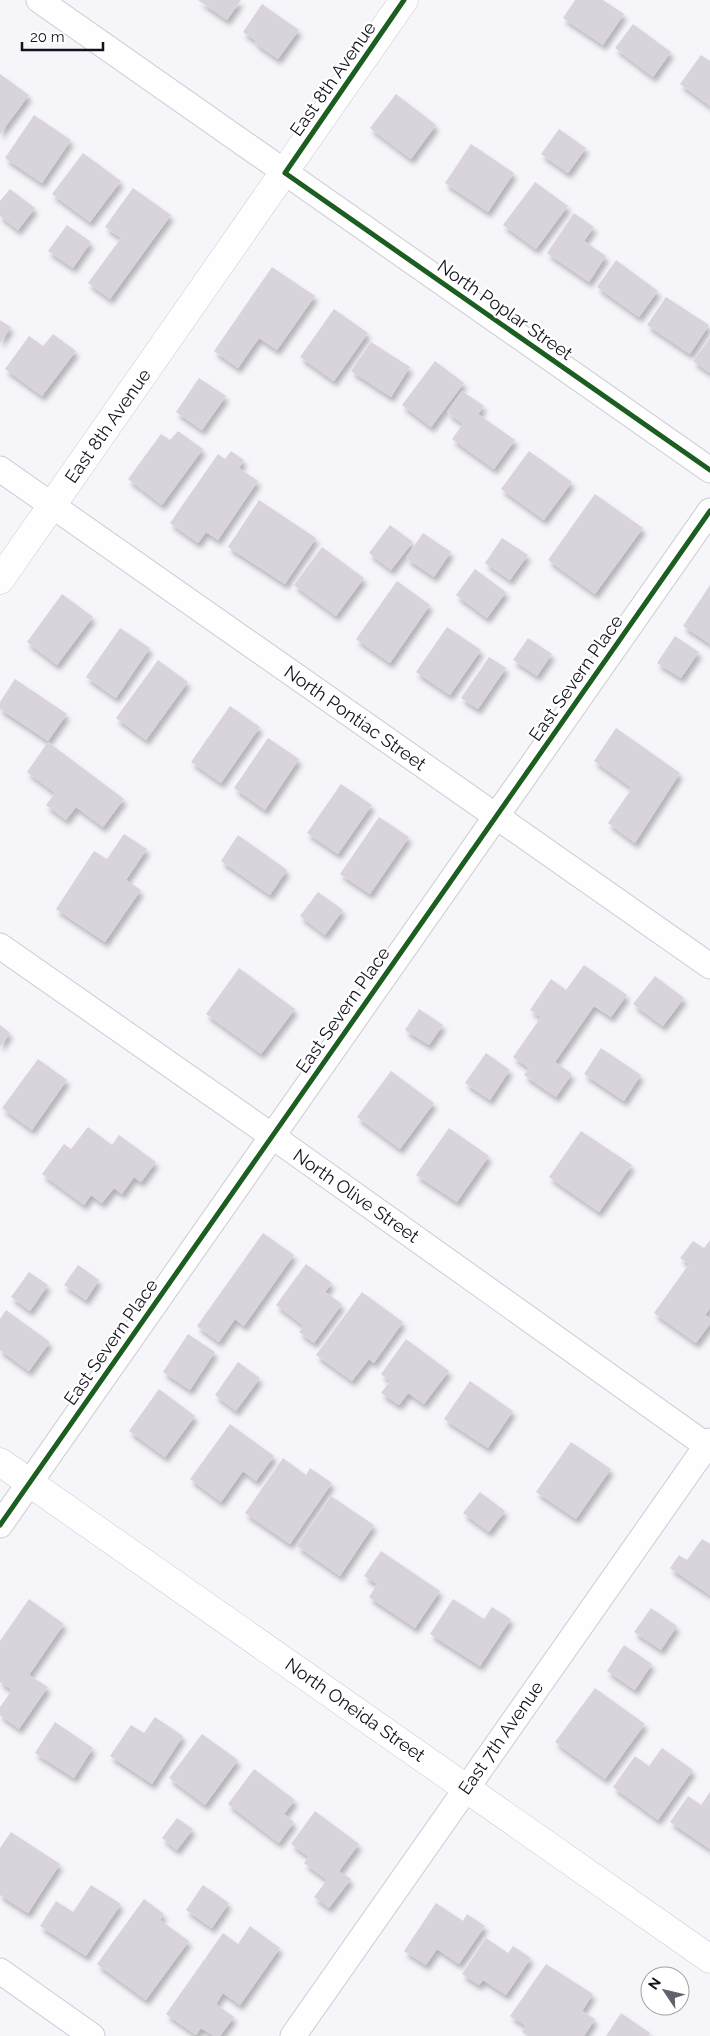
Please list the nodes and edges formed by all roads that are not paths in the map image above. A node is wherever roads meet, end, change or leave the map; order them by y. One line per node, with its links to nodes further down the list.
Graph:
1 (39, 0): 3 (street, North Poplar Street)
2 (404, 0): 3 (street, East 8th Avenue)
3 (285, 173): 5 (street, North Poplar Street); 6 (street, East 8th Avenue)
4 (0, 469): 6 (street, North Pontiac Street)
5 (710, 470)
6 (52, 506): 8 (street, East 8th Avenue); 9 (street, North Pontiac Street)
7 (710, 511): 9 (street, East Severn Place)
8 (0, 580)
9 (496, 817): 11 (street, North Pontiac Street); 12 (street, East Severn Place)
10 (0, 946): 12 (street, North Olive Street)
11 (710, 966)
12 (272, 1136): 13 (street, North Olive Street); 15 (street, East Severn Place)
13 (709, 1445): 17 (street, East 7th Avenue)
14 (0, 1462): 15 (street, North Oneida Street)
15 (30, 1482): 16 (street, East Severn Place); 17 (street, North Oneida Street)
16 (0, 1525)
17 (466, 1788): 18 (street, North Oneida Street); 21 (street, East 7th Avenue)
18 (710, 1959)
19 (0, 1971): 20 (street)
20 (92, 2036)
21 (292, 2036)

